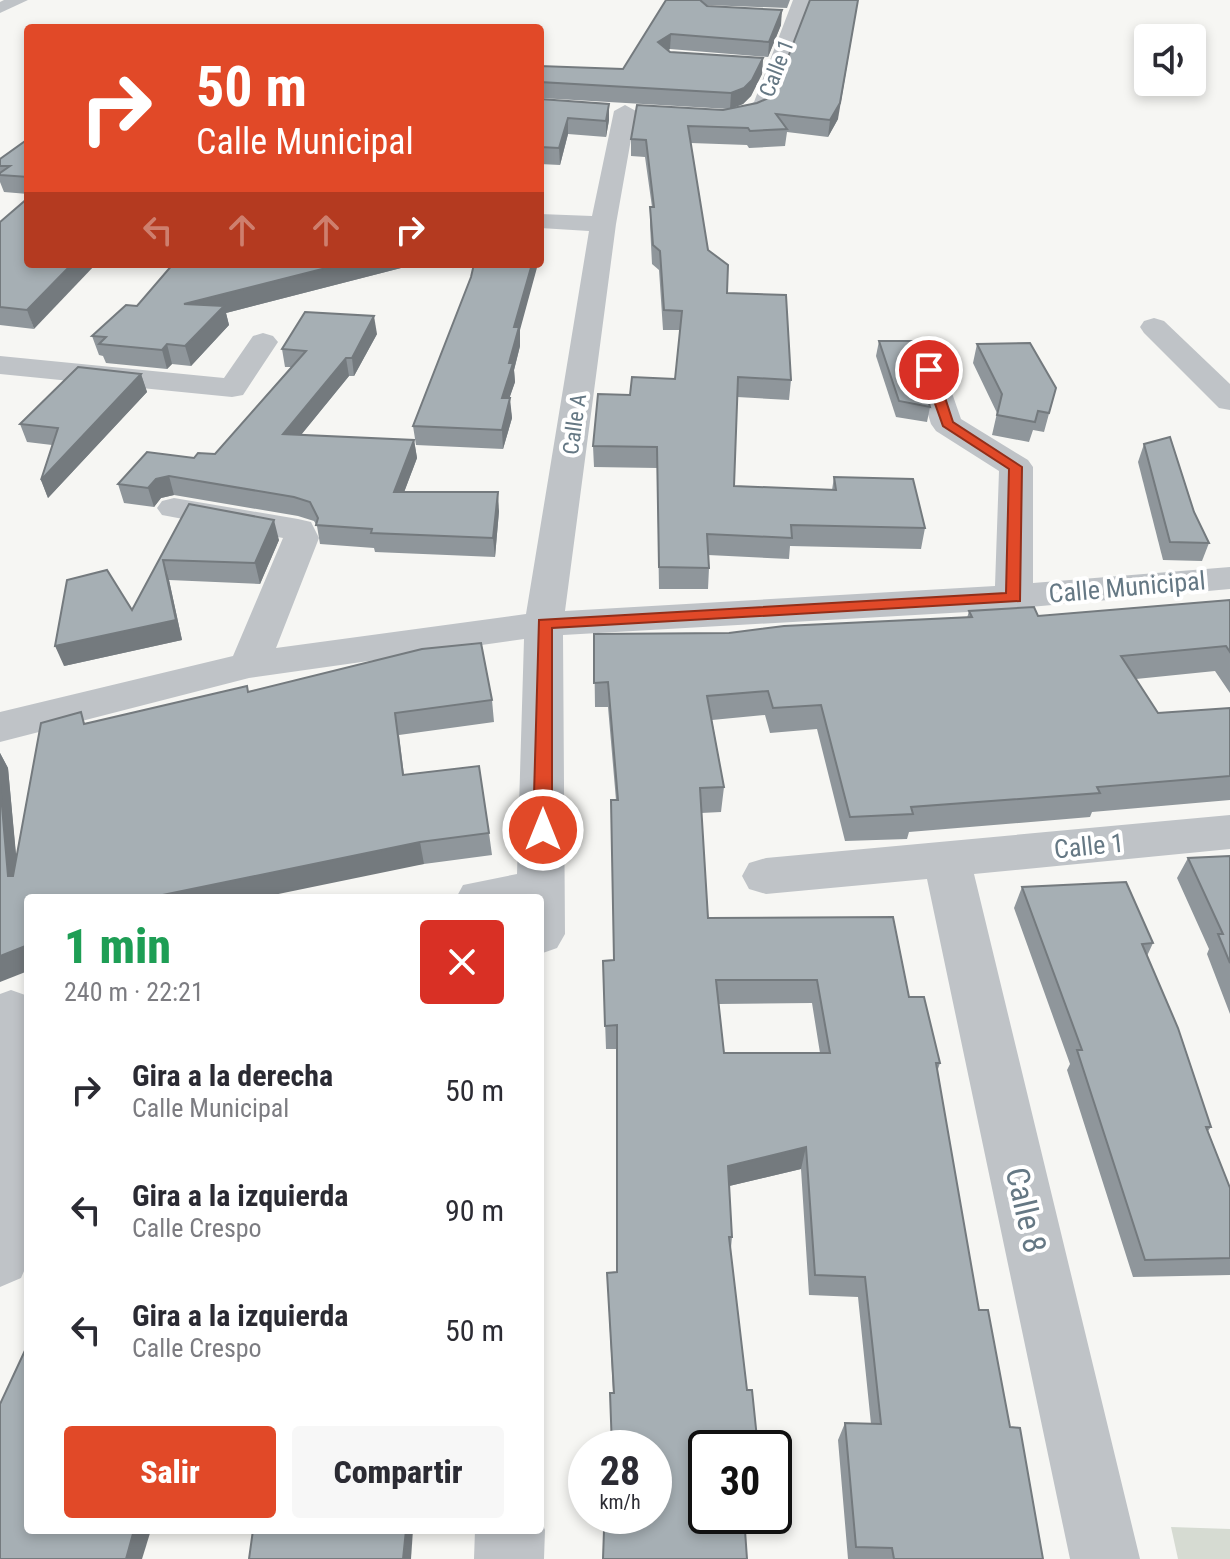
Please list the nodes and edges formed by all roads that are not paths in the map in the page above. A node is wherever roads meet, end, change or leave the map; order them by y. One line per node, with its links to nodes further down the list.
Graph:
1 (793, 11): 3 (street, Calle 1)
2 (625, 111): 5 (street, Calle A)
3 (700, 116)
4 (544, 221): 5 (street)
5 (603, 224): 14 (street, Calle A)
6 (1189, 324): 10 (street)
7 (263, 342): 8 (street)
8 (0, 365)
9 (929, 370): 13 (street)
10 (1230, 401)
11 (174, 508): 15 (street)
12 (1230, 578): 13 (street, Calle Municipal)
13 (1014, 597): 14 (street, Calle Municipal)
14 (544, 624): 15 (street, Calle Municipal); 20 (street, Calle A)
15 (249, 665): 16 (street, Calle Municipal)
16 (0, 727)
17 (1230, 832): 18 (street, Calle 1)
18 (947, 861): 19 (street, Calle 1); 25 (street, Calle 8)
19 (766, 876)
20 (541, 894)
21 (13, 1012): 22 (street)
22 (0, 1257)
23 (510, 1534): 24 (street)
24 (509, 1559)
25 (1105, 1559)

